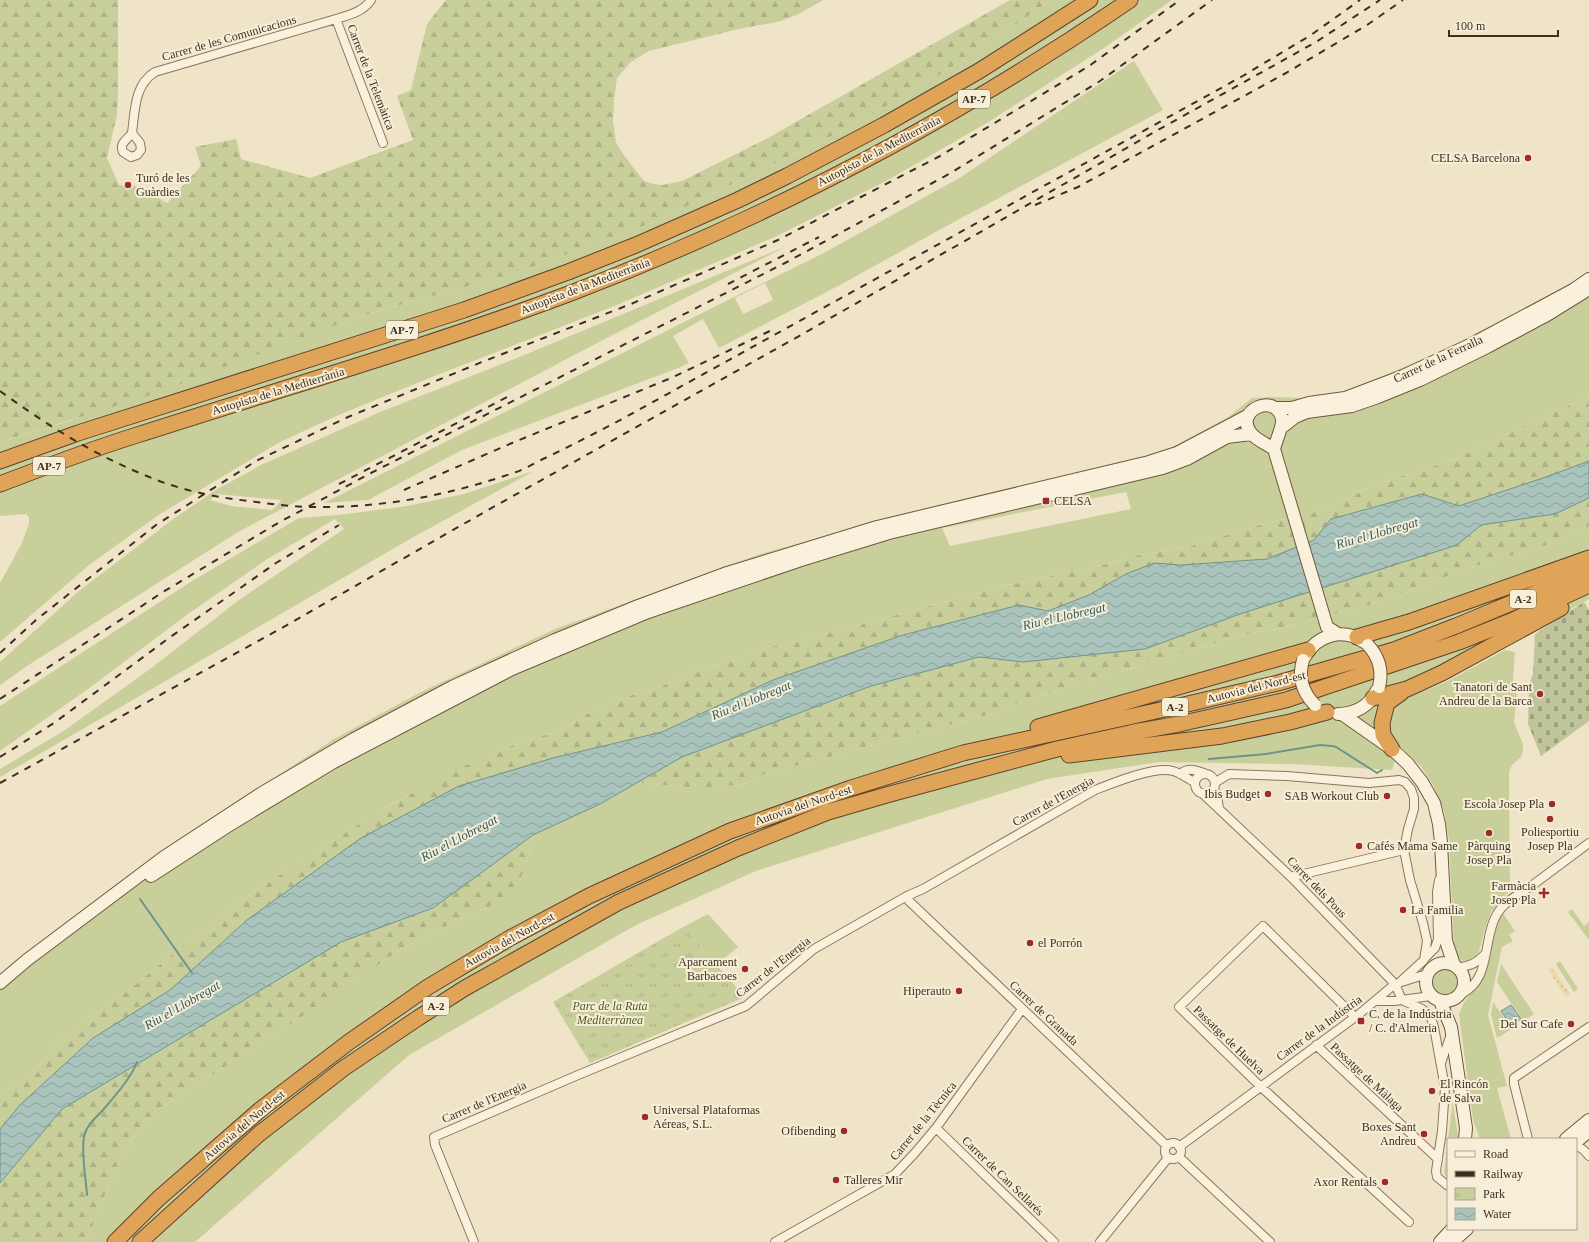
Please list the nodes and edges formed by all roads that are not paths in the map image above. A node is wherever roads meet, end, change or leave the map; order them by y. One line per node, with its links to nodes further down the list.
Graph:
1 (371, 0): 4 (street, Carrer de les Comunicacions)
2 (1090, 0): 14 (highway, Autopista de la Mediterrània / AP-7)
3 (1130, 0): 15 (highway, Autopista de la Mediterrània / AP-7)
4 (336, 19): 5 (street, Carrer de les Comunicacions); 6 (street, Carrer de la Telemàtica)
5 (132, 133)
6 (383, 142)
7 (1589, 279): 9 (street, Carrer de la Ferralla)
8 (1589, 289): 11 (street, Carrer de la Ferralla)
9 (1275, 408): 10 (street); 11 (street)
10 (1249, 415): 12 (street); 50 (street)
11 (1280, 431): 12 (street); 13 (street)
12 (1255, 437): 13 (street); 52 (street)
13 (1274, 449): 20 (street)
14 (3, 460)
15 (0, 484)
16 (1589, 558): 23 (highway)
17 (1589, 570): 31 (highway, Autovia del Nord-est / A-2)
18 (1589, 585): 32 (highway, Autovia del Nord-est / A-2)
19 (1589, 592): 25 (highway)
20 (1327, 627): 21 (street); 22 (street)
21 (1338, 634): 22 (street); 23 (street)
22 (1322, 639): 24 (street)
23 (1363, 641): 26 (street, bridge)
24 (1306, 655): 28 (street, bridge); 31 (highway)
25 (1407, 688): 26 (highway); 30 (highway)
26 (1376, 693): 27 (street)
27 (1362, 708): 28 (street); 29 (street)
28 (1328, 710): 29 (street); 32 (highway)
29 (1368, 732): 30 (street)
30 (1392, 749): 41 (street)
31 (963, 753): 82 (highway, Autovia del Nord-est / A-2)
32 (1012, 761): 83 (highway, Autovia del Nord-est / A-2)
33 (1204, 773): 34 (street, Carrer de l'Energia); 35 (street); 36 (street)
34 (1180, 774): 35 (street, Carrer de l'Energia); 43 (street, Carrer de l'Energia)
35 (1195, 782): 37 (street, Carrer de l'Energia)
36 (1215, 786): 37 (street); 38 (street); 40 (street)
37 (1202, 793): 38 (street, Carrer dels Pous)
38 (1219, 808): 42 (street, Carrer dels Pous)
39 (1589, 843): 45 (street)
40 (1404, 850): 42 (street); 46 (street)
41 (1441, 867): 44 (street); 46 (street)
42 (1291, 877): 51 (street, Carrer dels Pous)
43 (907, 896): 57 (street, Carrer de Granada); 84 (street, Carrer de l'Energia)
44 (1446, 942): 47 (street); 48 (street)
45 (1486, 953): 48 (street); 53 (street)
46 (1424, 960): 51 (street)
47 (1437, 964): 48 (street); 49 (street)
48 (1456, 966): 53 (street)
49 (1427, 974): 51 (street, Carrer de la Indústria); 54 (street)
50 (0, 983)
51 (1397, 984): 55 (street); 56 (street, Carrer de la Indústria)
52 (0, 993)
53 (1458, 996): 54 (street); 59 (street)
54 (1436, 999): 55 (street, Carrer de la Indústria); 59 (street)
55 (1402, 1000): 56 (street, Carrer de la Indústria); 62 (street)
56 (1376, 1001): 58 (street, Carrer de la Indústria)
57 (1022, 1009): 65 (street, Carrer de la Tècnica); 71 (street, Carrer de Granada)
58 (1355, 1017): 61 (street, Carrer de la Indústria); 63 (street, Passatge de Huelva)
59 (1451, 1029): 62 (street); 67 (street)
60 (1587, 1029): 68 (street)
61 (1316, 1045): 63 (street, Carrer de la Indústria); 77 (street, Passatge de Màlaga)
62 (1441, 1064): 77 (street)
63 (1260, 1086): 72 (street, Carrer de la Indústria); 79 (street, Passatge de Huelva)
64 (1589, 1120): 69 (street)
65 (936, 1128): 85 (street, Carrer de la Tècnica); 86 (street, Carrer de Can Sellarés)
66 (1589, 1131): 70 (street)
67 (1466, 1134)
68 (1528, 1138)
69 (1567, 1138)
70 (1577, 1141)
71 (1167, 1146): 72 (street); 76 (street)
72 (1180, 1147): 75 (street)
73 (1577, 1147): 74 (street)
74 (1589, 1156)
75 (1179, 1157): 76 (street); 88 (street)
76 (1168, 1158): 87 (street)
77 (1438, 1159): 78 (street)
78 (1447, 1185)
79 (1410, 1222)
80 (1451, 1230): 89 (street)
81 (1466, 1230): 90 (street)
82 (115, 1242)
83 (140, 1242)
84 (474, 1242)
85 (775, 1242)
86 (1054, 1242)
87 (1100, 1242)
88 (1270, 1242)
89 (1440, 1242)
90 (1452, 1242)

